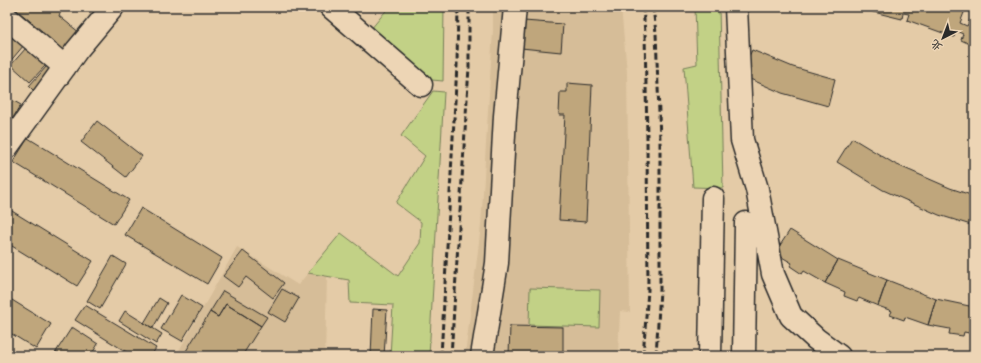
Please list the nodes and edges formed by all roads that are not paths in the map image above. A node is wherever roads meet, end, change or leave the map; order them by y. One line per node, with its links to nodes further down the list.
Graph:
1 (113, 7): 6 (lane)
2 (331, 7): 7 (lane)
3 (515, 7): 12 (lane)
4 (736, 7): 11 (lane)
5 (7, 18): 6 (lane)
6 (65, 67): 8 (lane)
7 (421, 85)
8 (7, 147)
9 (713, 198): 10 (lane)
10 (713, 221): 11 (lane); 13 (lane)
11 (755, 223): 14 (lane); 15 (lane)
12 (482, 356)
13 (710, 356)
14 (744, 356)
15 (839, 356)

